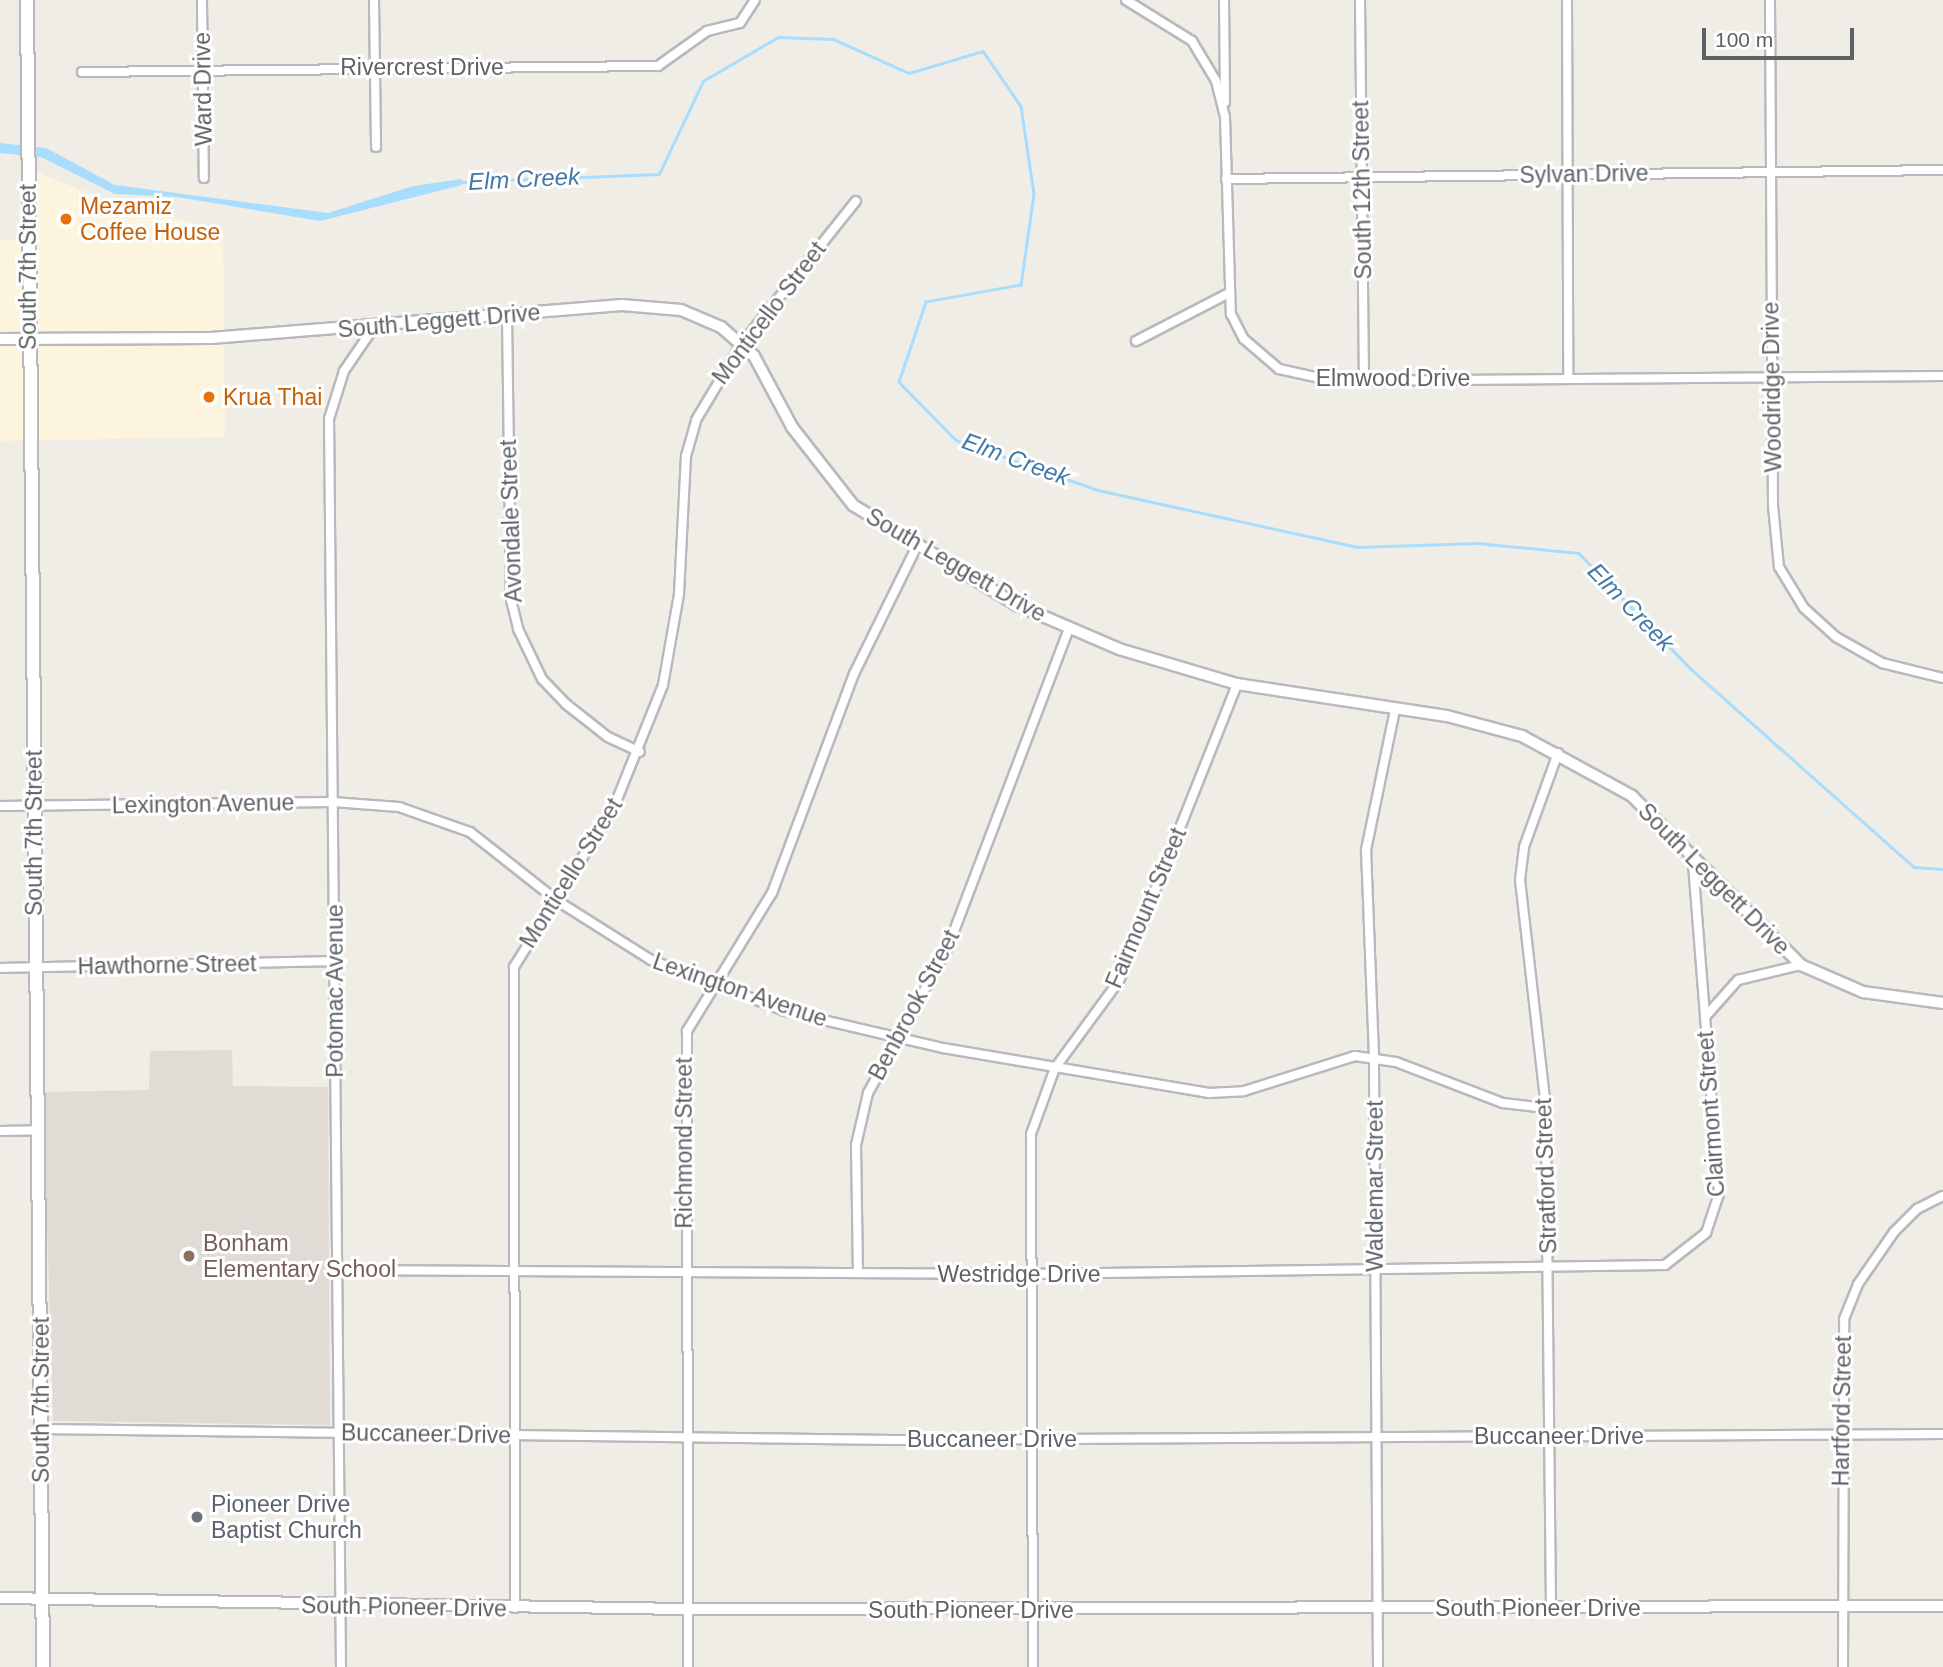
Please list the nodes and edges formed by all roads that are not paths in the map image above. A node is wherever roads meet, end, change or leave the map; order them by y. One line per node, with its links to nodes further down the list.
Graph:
1 (27, 0): 26 (main road, South 7th Street)
2 (202, 0): 11 (street, Ward Drive)
3 (374, 0): 10 (street)
4 (755, 0): 10 (street, Rivercrest Drive)
5 (1126, 0): 13 (street, Elmwood Drive)
6 (1224, 0): 13 (street)
7 (1360, 0): 18 (street, South 12th Street)
8 (1567, 0): 17 (street)
9 (1770, 0): 16 (street, Woodridge Drive)
10 (375, 67): 11 (street, Rivercrest Drive); 14 (street)
11 (203, 70): 12 (street, Rivercrest Drive); 19 (street, Ward Drive)
12 (82, 72)
13 (1225, 117): 20 (street, Elmwood Drive)
14 (376, 147)
15 (1943, 170): 16 (street, Sylvan Drive)
16 (1771, 172): 17 (street, Sylvan Drive); 29 (street, Woodridge Drive)
17 (1569, 175): 18 (street, Sylvan Drive); 31 (street)
18 (1362, 177): 20 (street, Sylvan Drive); 32 (street, South 12th Street)
19 (204, 178)
20 (1226, 179): 22 (street, Elmwood Drive)
21 (856, 201): 28 (street, Monticello Street)
22 (1227, 294): 27 (street); 32 (street, Elmwood Drive)
23 (507, 316): 24 (street, South Leggett Drive); 28 (street, South Leggett Drive); 38 (street, Avondale Street)
24 (374, 327): 26 (street, South Leggett Drive); 40 (street, Potomac Avenue)
25 (0, 339): 26 (street, South Leggett Drive)
26 (28, 339): 42 (main road, South 7th Street)
27 (1136, 341)
28 (741, 345): 33 (street, South Leggett Drive); 38 (street, Monticello Street)
29 (1772, 376): 30 (street, Elmwood Drive); 31 (street, Elmwood Drive); 35 (street, Woodridge Drive)
30 (1943, 376)
31 (1568, 378): 32 (street, Elmwood Drive)
32 (1364, 379)
33 (917, 547): 34 (street, South Leggett Drive); 49 (street, Richmond Street)
34 (1069, 629): 36 (street, South Leggett Drive); 52 (street, Benbrook Street)
35 (1943, 678)
36 (1237, 684): 37 (street, South Leggett Drive); 54 (street, Fairmount Street)
37 (1395, 710): 39 (street, South Leggett Drive); 53 (street, Waldemar Street)
38 (640, 752): 44 (street, Monticello Street)
39 (1558, 753): 43 (street, South Leggett Drive); 55 (street, Stratford Street)
40 (333, 802): 42 (street, Lexington Avenue); 44 (street, Lexington Avenue); 45 (street, Potomac Avenue)
41 (0, 806): 42 (street, Lexington Avenue)
42 (34, 807): 48 (main road, South 7th Street)
43 (1692, 854): 46 (street, South Leggett Drive); 51 (street, Clairmont Street)
44 (556, 900): 49 (street, Lexington Avenue); 62 (street, Monticello Street)
45 (335, 961): 48 (street, Hawthorne Street); 61 (street, Potomac Avenue)
46 (1801, 965): 50 (street, South Leggett Drive); 51 (street, Clairmont Street)
47 (0, 968): 48 (street, Hawthorne Street)
48 (35, 968): 57 (main road, South 7th Street)
49 (713, 985): 52 (street, Lexington Avenue); 63 (street, Richmond Street)
50 (1943, 1003)
51 (1705, 1017): 59 (street, Clairmont Street)
52 (897, 1038): 54 (street, Lexington Avenue); 65 (street, Benbrook Street)
53 (1374, 1057): 54 (street, Lexington Avenue); 55 (street, Lexington Avenue); 64 (street, Waldemar Street)
54 (1055, 1068): 66 (street, Fairmount Street)
55 (1546, 1108): 60 (street, Stratford Street)
56 (0, 1130): 57 (street)
57 (39, 1130): 67 (main road, South 7th Street)
58 (1943, 1196): 69 (street, Hartford Street)
59 (1695, 1246): 60 (street, Westridge Drive)
60 (1549, 1269): 64 (street, Westridge Drive); 73 (street, Stratford Street)
61 (336, 1270): 62 (street, Westridge Drive); 68 (street, Potomac Avenue)
62 (513, 1270): 63 (street, Westridge Drive); 71 (street, Monticello Street)
63 (685, 1272): 65 (street, Westridge Drive); 74 (street, Richmond Street)
64 (1375, 1272): 66 (street, Westridge Drive); 72 (street, Waldemar Street)
65 (858, 1273): 66 (street, Westridge Drive)
66 (1030, 1274): 75 (street, Fairmount Street)
67 (42, 1429): 68 (street, Buccaneer Drive); 77 (main road, South 7th Street)
68 (340, 1432): 71 (street, Buccaneer Drive); 78 (street, Potomac Avenue)
69 (1841, 1434): 70 (street, Buccaneer Drive); 73 (street, Buccaneer Drive); 79 (street, Hartford Street)
70 (1943, 1434)
71 (514, 1436): 74 (street, Buccaneer Drive); 82 (street, Monticello Street)
72 (1377, 1436): 73 (street, Buccaneer Drive); 75 (street, Buccaneer Drive); 84 (street, Waldemar Street)
73 (1550, 1436): 81 (street, Stratford Street)
74 (686, 1437): 75 (street, Buccaneer Drive); 83 (street, Richmond Street)
75 (1031, 1439): 85 (street, Fairmount Street)
76 (0, 1598): 77 (street, South Pioneer Drive)
77 (43, 1601): 78 (street, South Pioneer Drive); 86 (main road, South 7th Street)
78 (341, 1606): 82 (street, South Pioneer Drive); 87 (street, Potomac Avenue)
79 (1843, 1606): 80 (street, South Pioneer Drive); 81 (street, South Pioneer Drive); 91 (street, Hartford Street)
80 (1943, 1606)
81 (1551, 1607): 84 (street, South Pioneer Drive)
82 (515, 1608): 83 (street, South Pioneer Drive)
83 (688, 1609): 85 (street, South Pioneer Drive); 88 (street, Richmond Street)
84 (1377, 1609): 85 (street, South Pioneer Drive); 90 (street, Waldemar Street)
85 (1032, 1610): 89 (street, Fairmount Street)
86 (43, 1667)
87 (341, 1667)
88 (688, 1667)
89 (1032, 1667)
90 (1378, 1667)
91 (1843, 1667)

